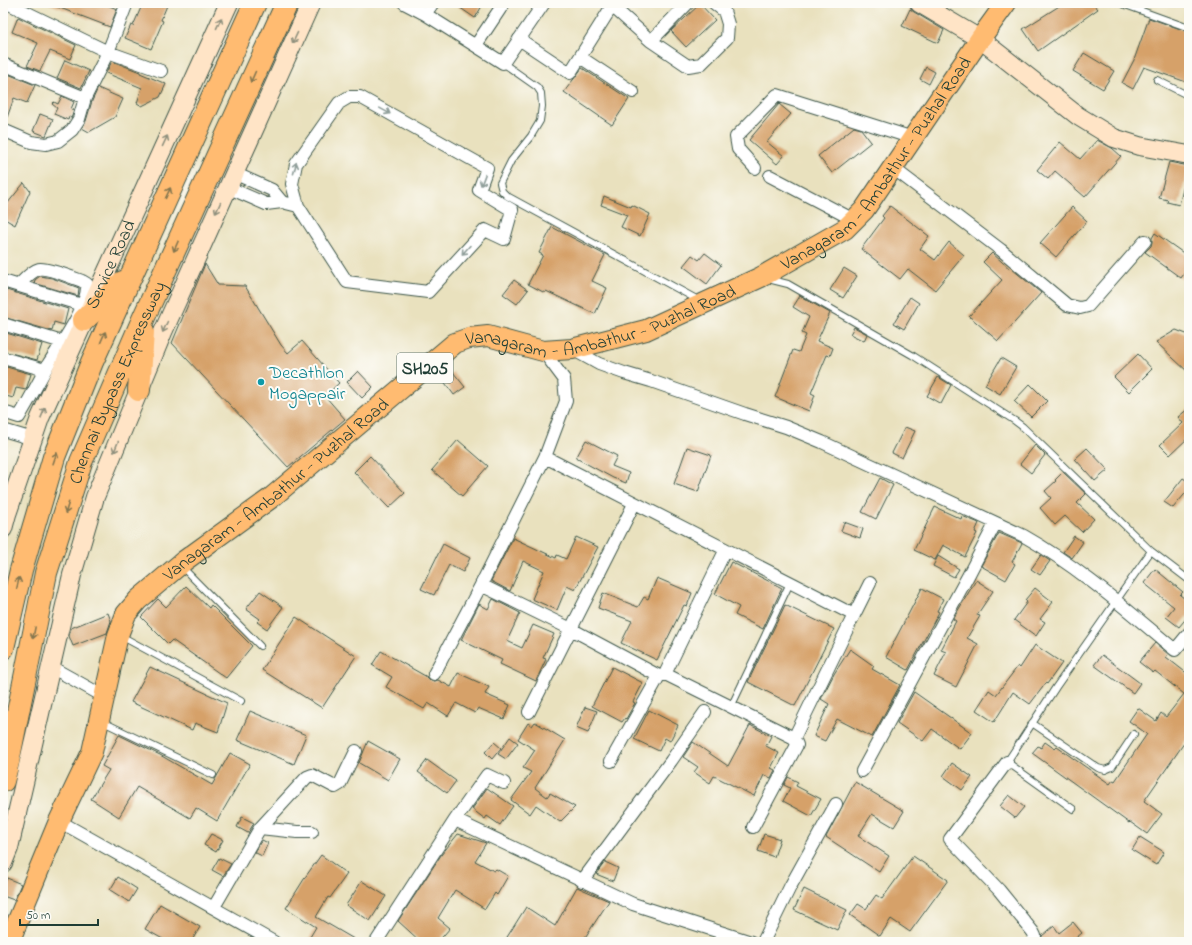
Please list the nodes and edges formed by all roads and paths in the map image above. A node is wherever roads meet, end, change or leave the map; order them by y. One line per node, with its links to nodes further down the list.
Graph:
1 (7, 3): 23 (street)
2 (127, 3): 23 (street)
3 (228, 3): 47 (street, Service Road, one-way to 3)
4 (255, 3): 42 (highway, Chennai Bypass Expressway, one-way to 4)
5 (287, 3): 48 (highway, Chennai Bypass Expressway, one-way to 48)
6 (311, 3): 38 (street, one-way to 38)
7 (404, 3): 17 (street)
8 (433, 3): 17 (street)
9 (504, 3): 22 (street)
10 (544, 3): 19 (street)
11 (688, 3): 21 (street)
12 (714, 3): 21 (street)
13 (919, 3): 20 (street)
14 (1006, 3): 20 (main road, Vanagaram - Ambathur - Puzhal Road / SH205)
15 (1120, 3): 18 (lane)
16 (610, 5): 21 (street); 24 (street)
17 (425, 14): 22 (street)
18 (1189, 28)
19 (519, 39): 24 (street); 25 (street)
20 (980, 39): 33 (main road, Vanagaram - Ambathur - Puzhal Road / SH205); 34 (street)
21 (651, 41)
22 (476, 45): 25 (street)
23 (108, 52): 27 (street); 31 (street)
24 (580, 57): 29 (street)
25 (503, 63): 46 (lane)
26 (3, 64): 31 (street)
27 (161, 71)
28 (1157, 80): 30 (lane)
29 (633, 92)
30 (1189, 96)
31 (85, 98): 32 (street)
32 (7, 132)
33 (913, 138): 35 (street); 36 (main road, Vanagaram - Ambathur - Puzhal Road / SH205)
34 (1189, 154)
35 (755, 168)
36 (893, 168): 40 (main road, Vanagaram - Ambathur - Puzhal Road / SH205); 41 (street)
37 (770, 176): 40 (street)
38 (230, 180): 39 (street); 55 (street, one-way to 55)
39 (298, 206): 39 (street, one-way to 39)
40 (854, 220): 43 (main road, Vanagaram - Ambathur - Puzhal Road / SH205)
41 (1145, 241)
42 (132, 272): 47 (highway); 77 (highway, Chennai Bypass Expressway, one-way to 42)
43 (761, 277): 46 (main road, Vanagaram - Ambathur - Puzhal Road / SH205); 65 (lane)
44 (3, 280): 45 (street)
45 (19, 285): 47 (street); 47 (street)
46 (704, 303): 51 (main road, Vanagaram - Ambathur - Puzhal Road / SH205)
47 (83, 313): 50 (street); 59 (street, Service Road, one-way to 47)
48 (144, 317): 55 (highway); 95 (highway, Chennai Bypass Expressway, one-way to 95)
49 (3, 324): 50 (street)
50 (62, 342): 54 (street)
51 (572, 349): 52 (main road, Vanagaram - Ambathur - Puzhal Road / SH205); 62 (street)
52 (543, 351): 60 (street); 66 (main road, Vanagaram - Ambathur - Puzhal Road / SH205)
53 (3, 358): 54 (street)
54 (45, 370): 57 (street)
55 (139, 390): 78 (street, one-way to 78)
56 (3, 412): 57 (street)
57 (19, 417): 58 (street)
58 (7, 431): 59 (street)
59 (33, 439): 63 (street, Service Road)
60 (545, 457): 61 (street); 70 (street)
61 (634, 504): 64 (street); 73 (street)
62 (995, 524): 71 (street); 93 (street)
63 (3, 529)
64 (725, 551): 68 (street); 80 (street)
65 (1151, 551): 67 (lane); 71 (lane)
66 (180, 564): 75 (main road, Vanagaram - Ambathur - Puzhal Road / SH205); 76 (lane)
67 (1189, 580)
68 (790, 583): 72 (street); 83 (lane)
69 (870, 583): 72 (street)
70 (481, 585): 73 (street); 79 (street)
71 (1115, 601): 74 (street); 87 (lane)
72 (854, 615): 89 (street)
73 (571, 629): 80 (street); 84 (street)
74 (1189, 633)
75 (118, 635): 81 (main road, Vanagaram - Ambathur - Puzhal Road / SH205); 82 (lane)
76 (260, 646)
77 (3, 648)
78 (51, 667): 81 (street); 104 (street)
79 (434, 674)
80 (662, 675): 83 (street); 91 (street)
81 (105, 697): 86 (main road, Vanagaram - Ambathur - Puzhal Road / SH205)
82 (241, 701)
83 (731, 707): 89 (street)
84 (529, 712)
85 (705, 712): 105 (street)
86 (100, 720): 94 (lane); 100 (main road, Vanagaram - Ambathur - Puzhal Road / SH205)
87 (1032, 723): 88 (lane); 92 (lane)
88 (1134, 734)
89 (794, 738): 101 (street)
90 (356, 751): 102 (street)
91 (611, 761)
92 (1006, 762): 98 (lane); 112 (street)
93 (862, 771)
94 (213, 775)
95 (3, 781)
96 (504, 783): 99 (street)
97 (836, 804): 111 (street)
98 (1073, 808)
99 (455, 820): 105 (street); 109 (street)
100 (59, 821): 106 (street); 107 (main road, Vanagaram - Ambathur - Puzhal Road / SH205)
101 (753, 827)
102 (260, 828): 103 (street); 106 (street)
103 (312, 832)
104 (3, 863)
105 (582, 880): 110 (street)
106 (214, 907): 108 (street)
107 (9, 942)
108 (274, 942)
109 (376, 942)
110 (751, 942)
111 (763, 942)
112 (1033, 942)

